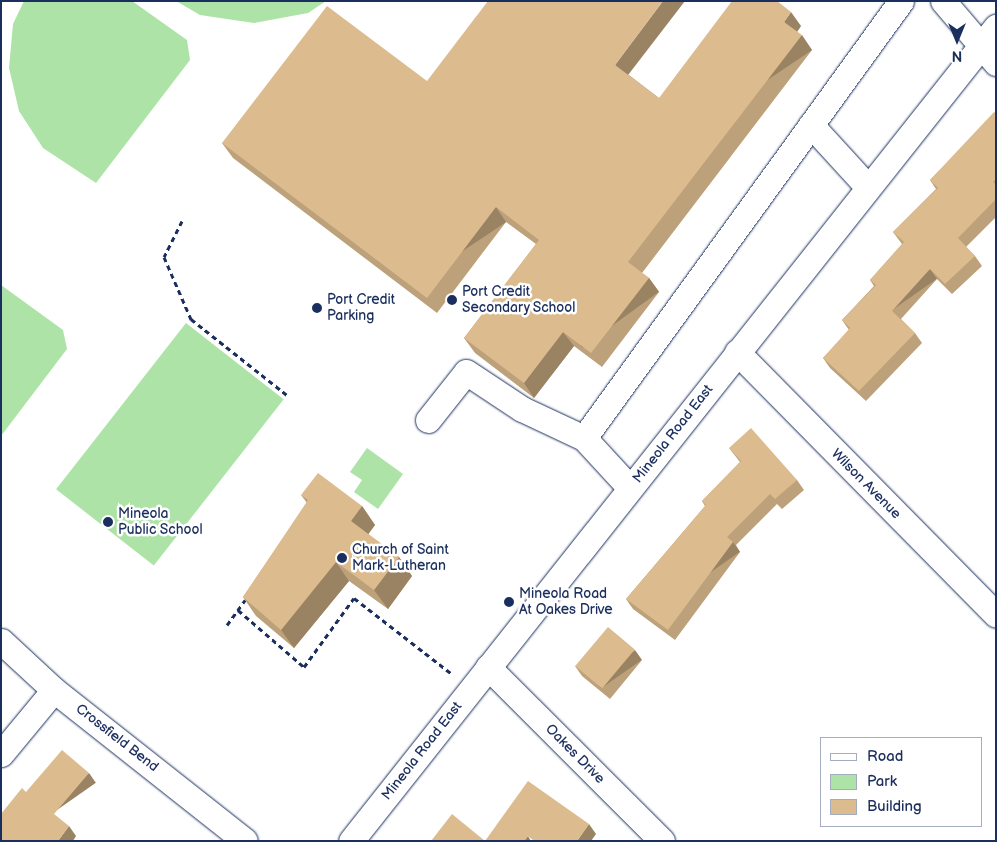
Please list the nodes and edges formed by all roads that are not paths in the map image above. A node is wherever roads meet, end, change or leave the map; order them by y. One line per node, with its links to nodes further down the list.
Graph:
1 (901, 1): 4 (street)
2 (943, 1): 3 (street)
3 (991, 45): 5 (street, Mineola Road East)
4 (810, 124): 5 (street); 8 (street)
5 (866, 185): 6 (street, Mineola Road East)
6 (737, 352): 9 (street, Mineola Road East); 10 (street, Wilson Avenue)
7 (428, 420): 8 (street)
8 (584, 438): 9 (street)
9 (630, 488): 12 (street, Mineola Road East)
10 (996, 615)
11 (1, 641): 13 (street, Crossfield Bend)
12 (488, 667): 16 (street, Mineola Road East); 17 (street, Oakes Drive)
13 (54, 690): 14 (street); 15 (street, Crossfield Bend)
14 (1, 754)
15 (245, 841)
16 (351, 841)
17 (662, 841)

